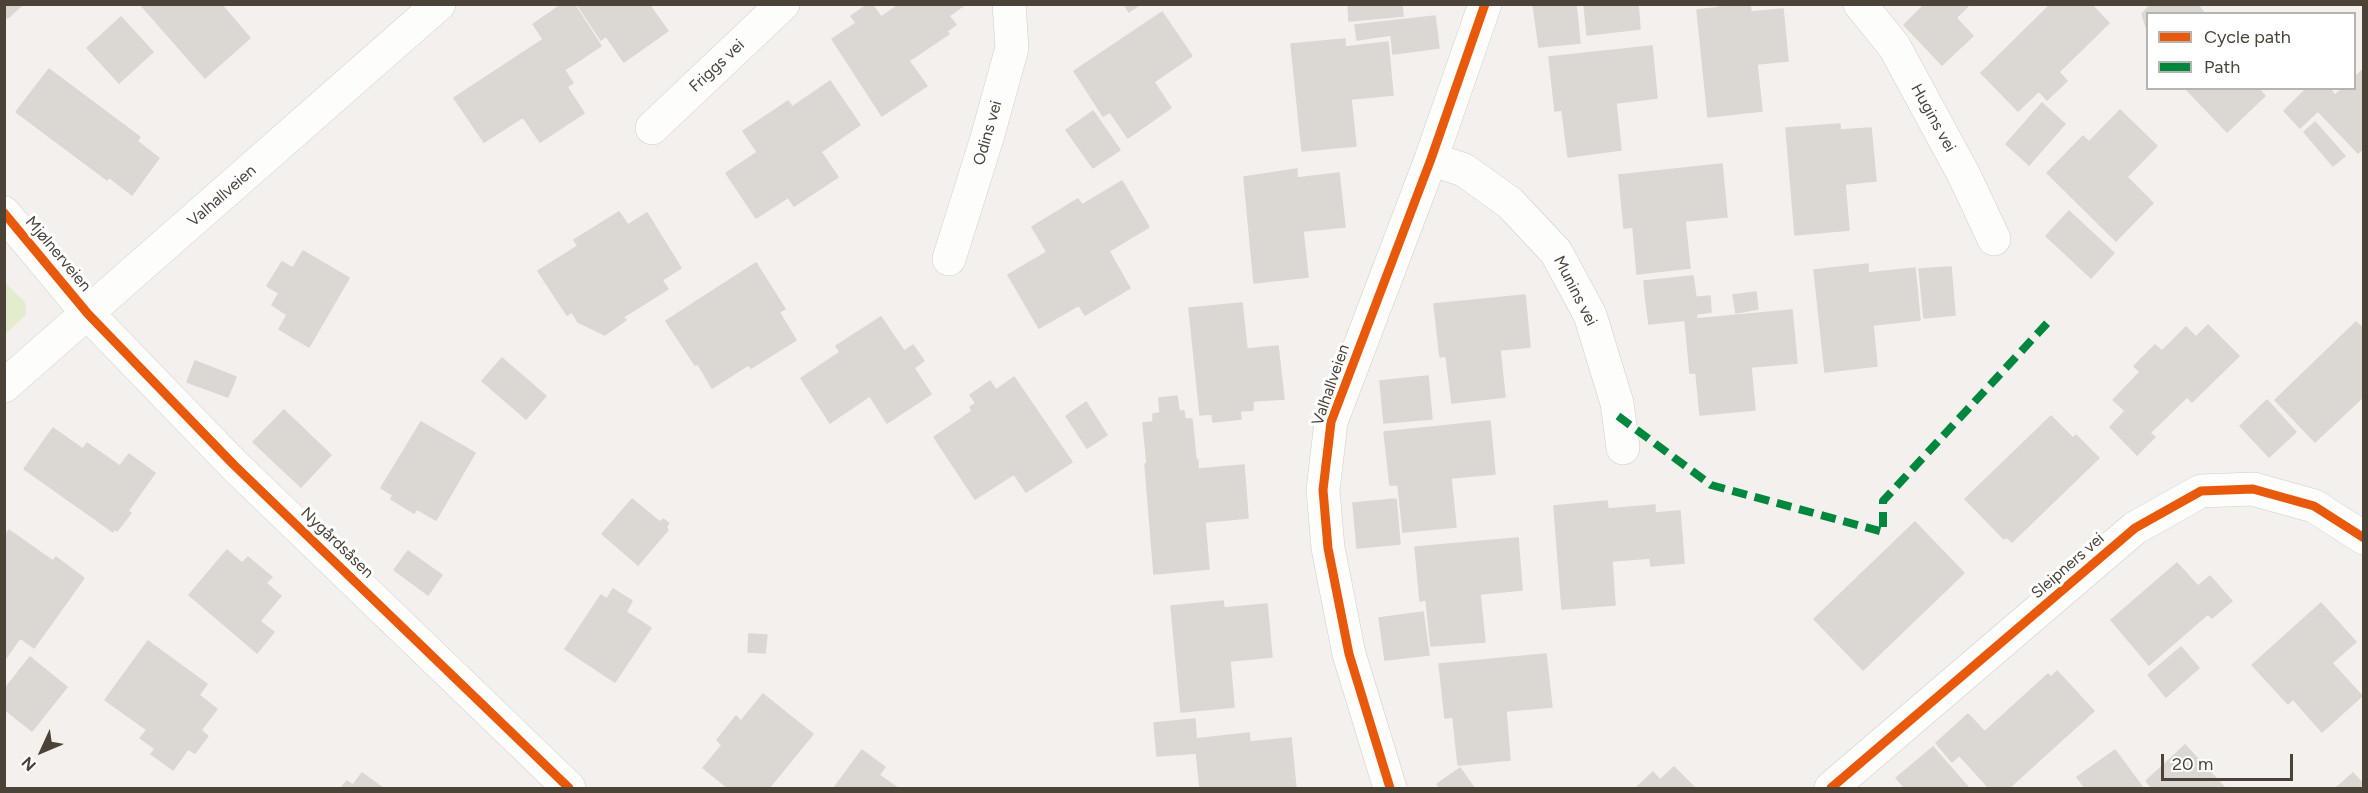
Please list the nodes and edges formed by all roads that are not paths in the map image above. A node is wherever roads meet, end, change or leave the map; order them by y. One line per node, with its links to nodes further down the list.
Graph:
1 (439, 4): 11 (street, Valhallveien)
2 (783, 4): 6 (street, Friggs vei)
3 (1009, 4): 10 (street, Odins vei)
4 (1485, 4): 7 (street, Valhallveien)
5 (1860, 4): 9 (street, Hugins vei)
6 (651, 128)
7 (1431, 159): 13 (street, Munins vei); 16 (street, Valhallveien)
8 (4, 213): 11 (street, Mjølnerveien)
9 (1994, 239)
10 (949, 259)
11 (88, 314): 12 (street, Valhallveien); 15 (street, Nygårdsåsen)
12 (4, 386)
13 (1623, 448)
14 (2364, 538): 17 (street, Sleipners vei)
15 (569, 789)
16 (1390, 789)
17 (1831, 789)

